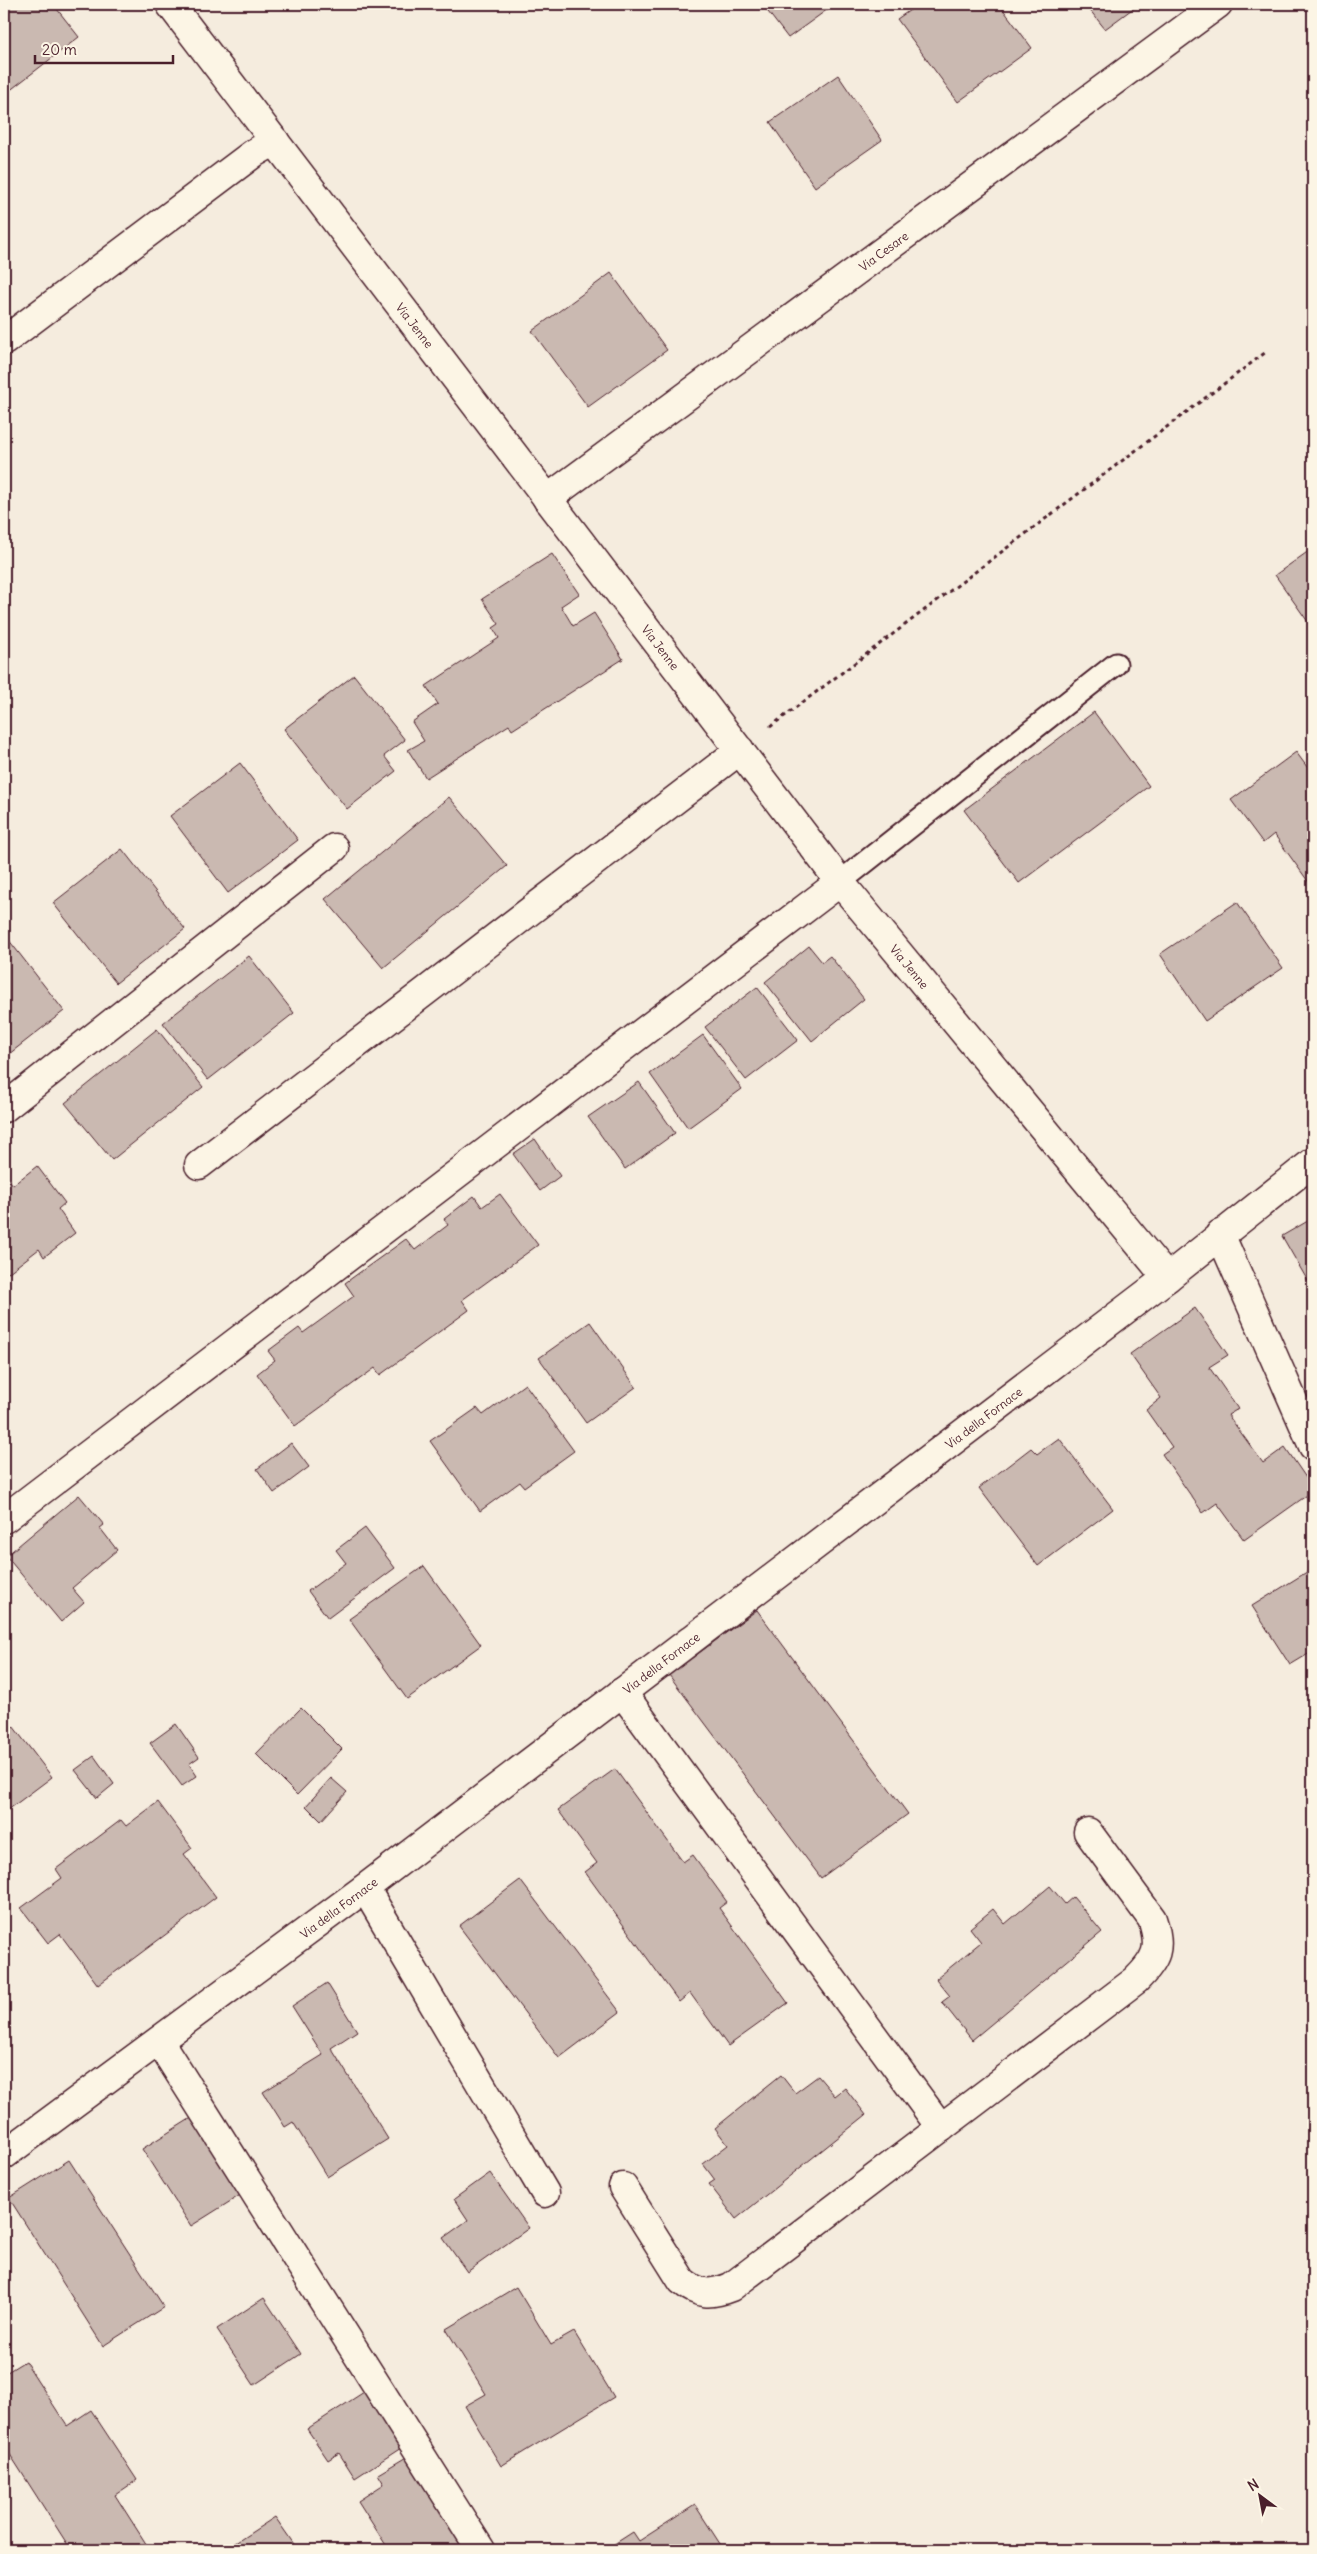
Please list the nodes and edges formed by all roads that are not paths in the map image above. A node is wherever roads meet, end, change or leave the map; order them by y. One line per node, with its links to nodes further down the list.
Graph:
1 (170, 4): 3 (street, Via Jenne)
2 (1218, 4): 5 (street, Via Cesare)
3 (275, 141): 4 (street); 5 (street, Via Jenne)
4 (4, 342)
5 (548, 499): 7 (street, Via Jenne)
6 (1116, 664): 9 (lane)
7 (740, 750): 9 (street, Via Jenne); 12 (street)
8 (334, 848): 10 (street)
9 (840, 882): 14 (street, Via Jenne); 16 (street)
10 (4, 1108)
11 (1313, 1162): 13 (street, Via della Fornace)
12 (199, 1165)
13 (1220, 1234): 14 (street, Via della Fornace); 15 (street)
14 (1167, 1278): 17 (street, Via della Fornace)
15 (1313, 1446)
16 (4, 1519)
17 (622, 1692): 19 (street, Via della Fornace); 21 (street)
18 (1088, 1832): 21 (street)
19 (365, 1888): 20 (street, Via della Fornace); 24 (street)
20 (159, 2041): 22 (street, Via della Fornace); 25 (street)
21 (941, 2128): 23 (street)
22 (4, 2155)
23 (623, 2188)
24 (545, 2193)
25 (481, 2550)

